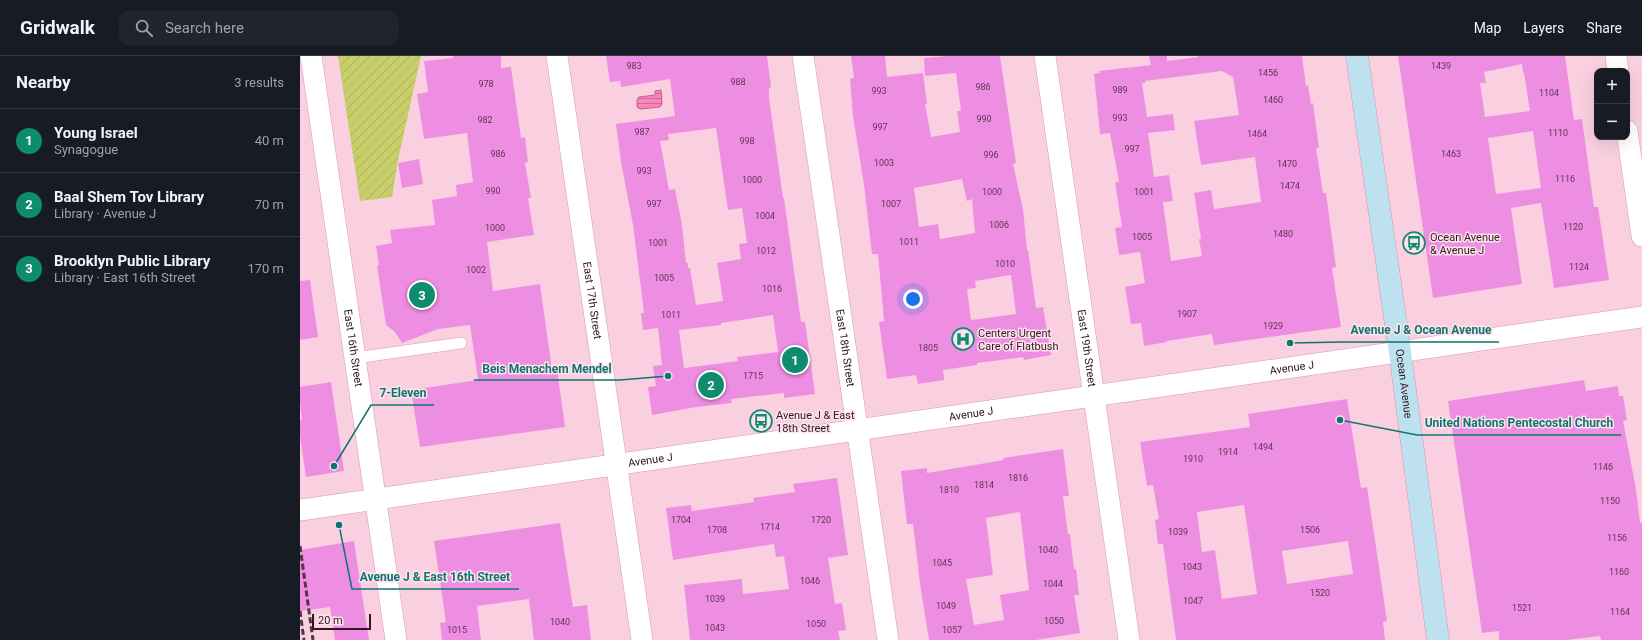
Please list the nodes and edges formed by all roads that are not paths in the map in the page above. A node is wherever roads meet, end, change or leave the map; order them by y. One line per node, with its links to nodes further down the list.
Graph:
1 (311, 56): 13 (street, East 16th Street)
2 (557, 56): 16 (street, East 17th Street)
3 (804, 56): 15 (street, East 18th Street)
4 (1045, 56): 14 (street, East 19th Street)
5 (1357, 56): 12 (main road, Ocean Avenue)
6 (1616, 56): 7 (street)
7 (1618, 68)
8 (1628, 140): 9 (street)
9 (1642, 236)
10 (1642, 317): 12 (street, Avenue J)
11 (461, 343): 13 (lane)
12 (1400, 352): 14 (street, Avenue J); 23 (main road, Ocean Avenue)
13 (354, 358): 17 (street, East 16th Street)
14 (1094, 396): 15 (street, Avenue J); 22 (street, East 19th Street)
15 (858, 430): 16 (street, Avenue J); 21 (street, East 18th Street)
16 (616, 465): 17 (street, Avenue J); 20 (street, East 17th Street)
17 (375, 500): 18 (street, Avenue J); 19 (street, East 16th Street)
18 (300, 510)
19 (396, 640)
20 (642, 640)
21 (888, 640)
22 (1129, 640)
23 (1438, 640)

